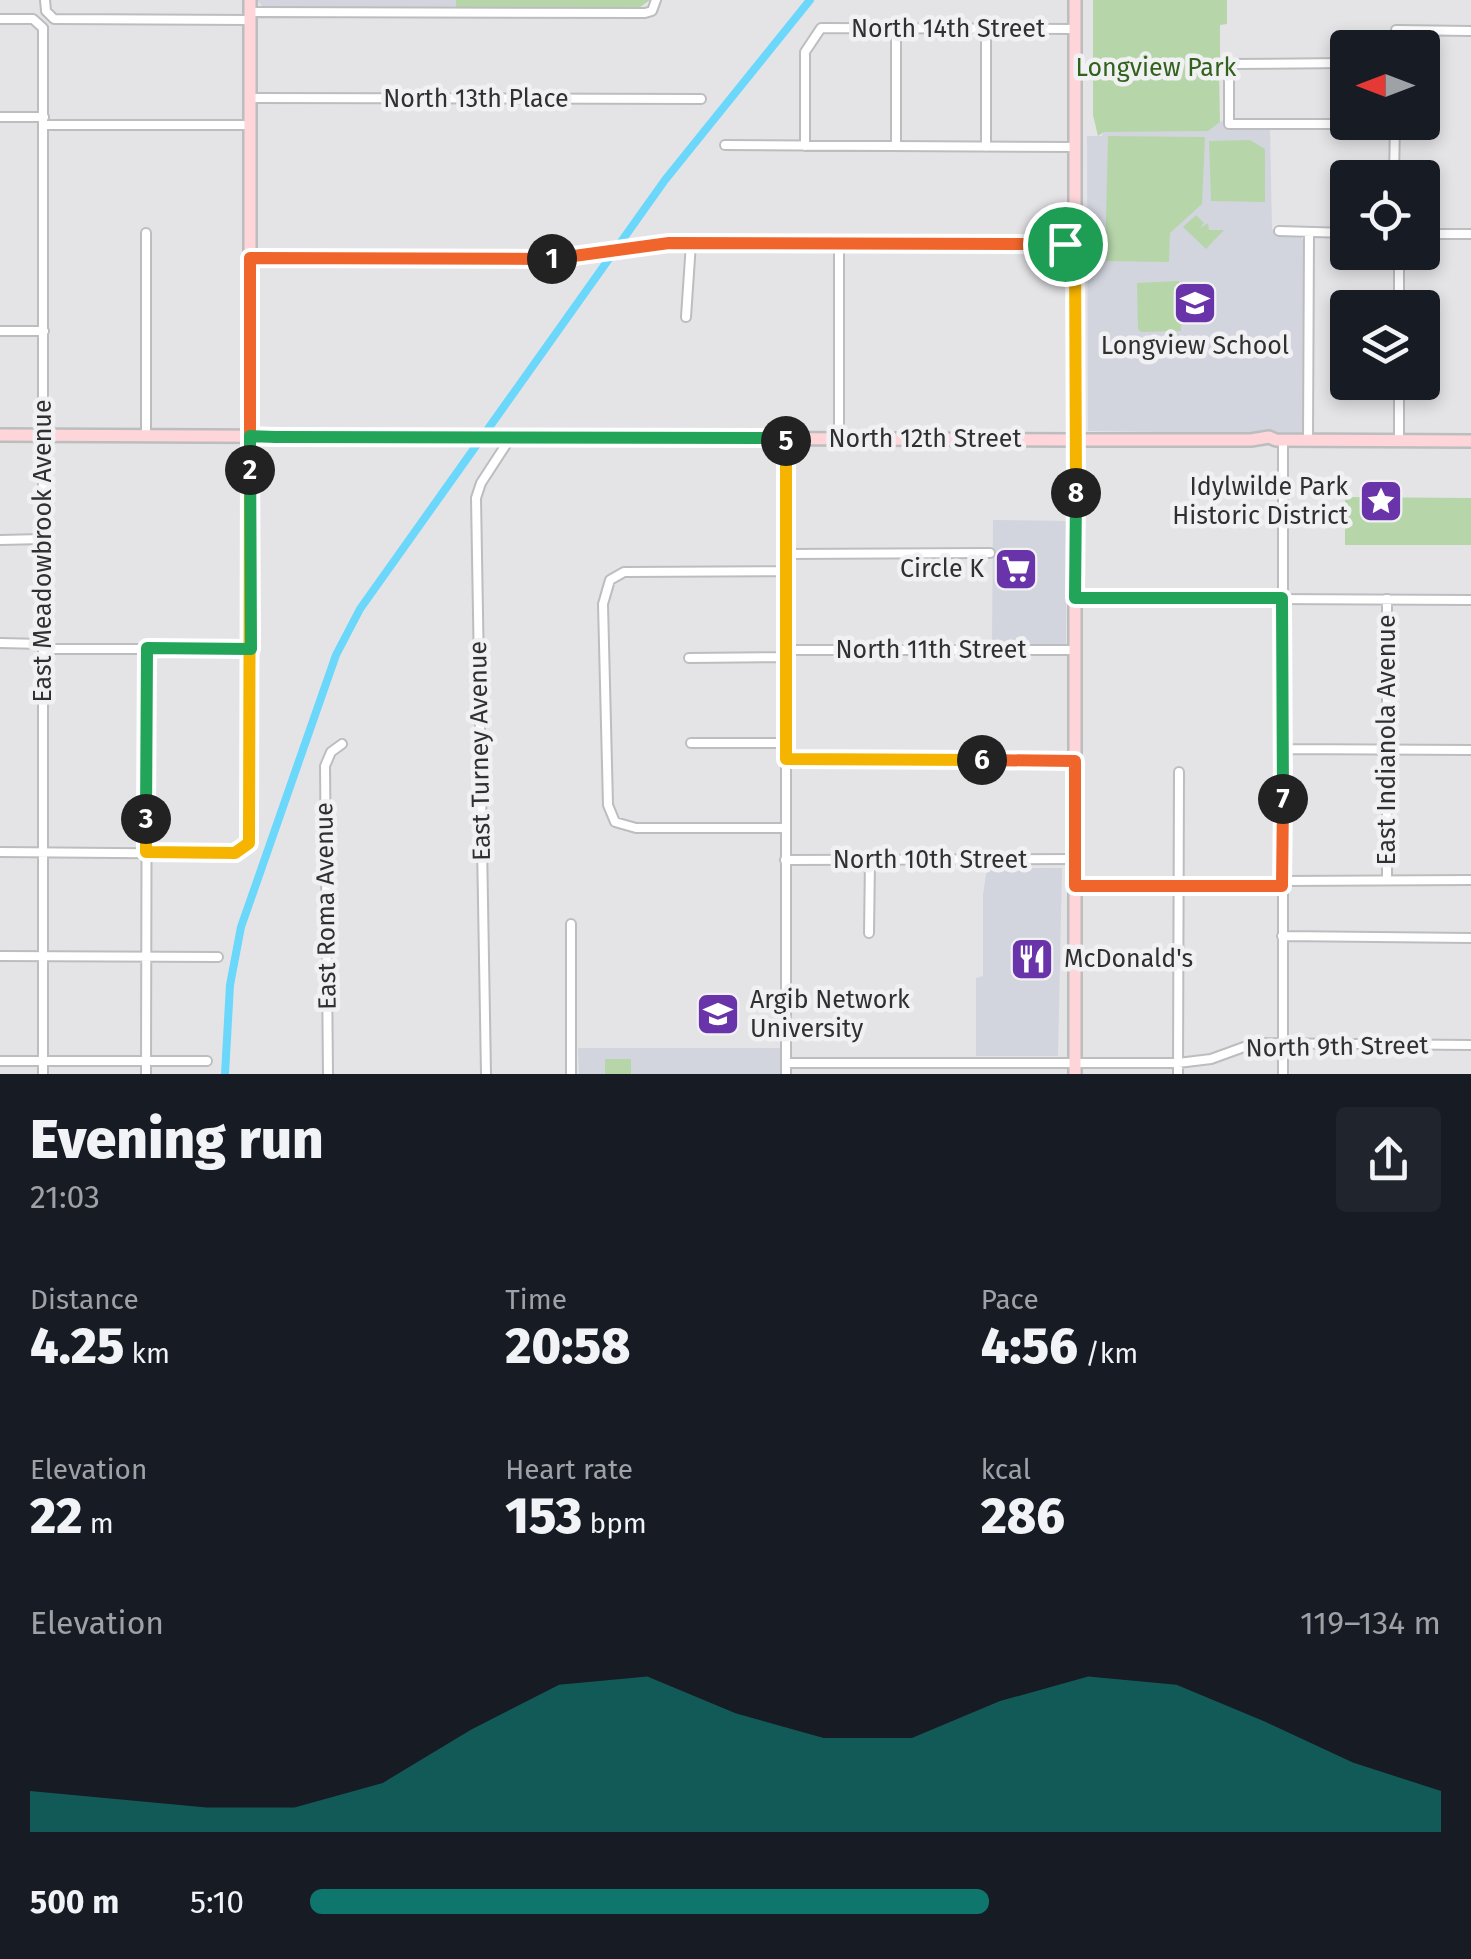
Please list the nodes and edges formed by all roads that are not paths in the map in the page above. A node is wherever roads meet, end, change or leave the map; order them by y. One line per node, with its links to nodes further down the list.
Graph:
1 (45, 0): 4 (street)
2 (656, 0): 4 (street)
3 (1076, 0): 8 (street)
4 (250, 11): 12 (street)
5 (0, 18): 15 (street, East Meadowbrook Avenue)
6 (896, 29): 7 (street, North 14th Street); 19 (street, North 14th Street); 20 (street)
7 (986, 29): 8 (street, North 14th Street); 21 (street)
8 (1075, 29): 22 (street)
9 (1440, 31): 10 (street)
10 (1471, 31)
11 (1330, 63): 16 (street)
12 (250, 98): 13 (street, North 13th Place); 17 (street)
13 (701, 99)
14 (0, 117): 15 (street)
15 (44, 121): 17 (street); 35 (street, East Meadowbrook Avenue)
16 (1330, 123)
17 (250, 125): 32 (street)
18 (725, 145): 19 (street)
19 (806, 146): 20 (street)
20 (896, 146): 21 (street)
21 (986, 147): 22 (street)
22 (1075, 148): 31 (street)
23 (1279, 231): 24 (street)
24 (1308, 232): 26 (street); 46 (street)
25 (146, 233): 40 (street)
26 (1330, 233)
27 (1440, 234): 28 (street)
28 (1471, 234)
29 (691, 243): 30 (street); 32 (street); 33 (street)
30 (839, 244): 31 (street); 43 (street)
31 (1075, 244): 44 (street)
32 (250, 258): 39 (street)
33 (686, 317)
34 (0, 331): 35 (street)
35 (44, 332): 38 (street, East Meadowbrook Avenue)
36 (1399, 400): 47 (street)
37 (0, 435): 38 (street, North 12th Street)
38 (43, 435): 40 (street, North 12th Street); 50 (street, East Meadowbrook Avenue)
39 (250, 436): 40 (street, North 12th Street); 41 (street, North 12th Street); 61 (street)
40 (146, 437)
41 (511, 437): 42 (street, North 12th Street); 106 (street, East Turney Avenue)
42 (786, 438): 43 (street, North 12th Street); 52 (street)
43 (839, 438): 44 (street, North 12th Street)
44 (1076, 440): 45 (street, North 12th Street); 54 (street)
45 (1279, 440): 46 (street, North 12th Street); 55 (street)
46 (1308, 440): 47 (street, North 12th Street)
47 (1399, 440): 48 (street, North 12th Street)
48 (1471, 440)
49 (0, 540): 50 (street)
50 (43, 540): 59 (street, East Meadowbrook Avenue)
51 (990, 553): 52 (street)
52 (786, 554): 53 (street)
53 (786, 571): 63 (street); 74 (street)
54 (1075, 598): 55 (street); 62 (street)
55 (1282, 598): 56 (street); 68 (street)
56 (1387, 599): 57 (street); 69 (street, East Indianola Avenue)
57 (1471, 600)
58 (0, 644): 59 (street)
59 (42, 646): 60 (street); 76 (street, East Meadowbrook Avenue)
60 (147, 648): 61 (street); 77 (street)
61 (251, 649): 77 (street)
62 (1075, 650): 63 (street, North 11th Street); 72 (street)
63 (786, 653): 64 (street, North 11th Street); 66 (street)
64 (689, 658)
65 (691, 743): 66 (street)
66 (786, 743): 71 (street)
67 (342, 744): 105 (street, East Roma Avenue)
68 (1283, 750): 69 (street); 83 (street)
69 (1387, 750): 70 (street); 81 (street, East Indianola Avenue)
70 (1471, 750)
71 (786, 759): 72 (street); 74 (street)
72 (1075, 761): 78 (street)
73 (1178, 772): 85 (street)
74 (785, 828): 79 (street)
75 (0, 852): 76 (street)
76 (43, 852): 77 (street); 91 (street, East Meadowbrook Avenue)
77 (146, 852): 92 (street)
78 (1075, 859): 80 (street, North 10th Street); 84 (street)
79 (786, 860): 80 (street, North 10th Street); 100 (street)
80 (870, 860): 87 (street)
81 (1387, 880): 82 (street); 83 (street)
82 (1471, 880)
83 (1282, 884): 85 (street); 88 (street)
84 (1075, 886): 85 (street); 102 (street)
85 (1178, 887): 101 (street)
86 (570, 924): 107 (street)
87 (869, 934)
88 (1282, 936): 89 (street); 94 (street)
89 (1471, 938)
90 (0, 956): 91 (street)
91 (43, 956): 92 (street); 96 (street, East Meadowbrook Avenue)
92 (146, 956): 93 (street); 98 (street)
93 (218, 958)
94 (1283, 1042): 95 (street, North 9th Street); 101 (street, North 9th Street); 110 (street)
95 (1471, 1045)
96 (43, 1060): 97 (street); 98 (street); 103 (street, East Meadowbrook Avenue)
97 (0, 1061)
98 (146, 1061): 99 (street); 104 (street)
99 (207, 1061)
100 (786, 1063): 102 (street, North 9th Street); 108 (street)
101 (1178, 1063): 102 (street, North 9th Street); 109 (street)
102 (1075, 1068)
103 (43, 1074)
104 (146, 1074)
105 (328, 1074)
106 (486, 1074)
107 (571, 1074)
108 (786, 1074)
109 (1178, 1074)
110 (1283, 1074)

